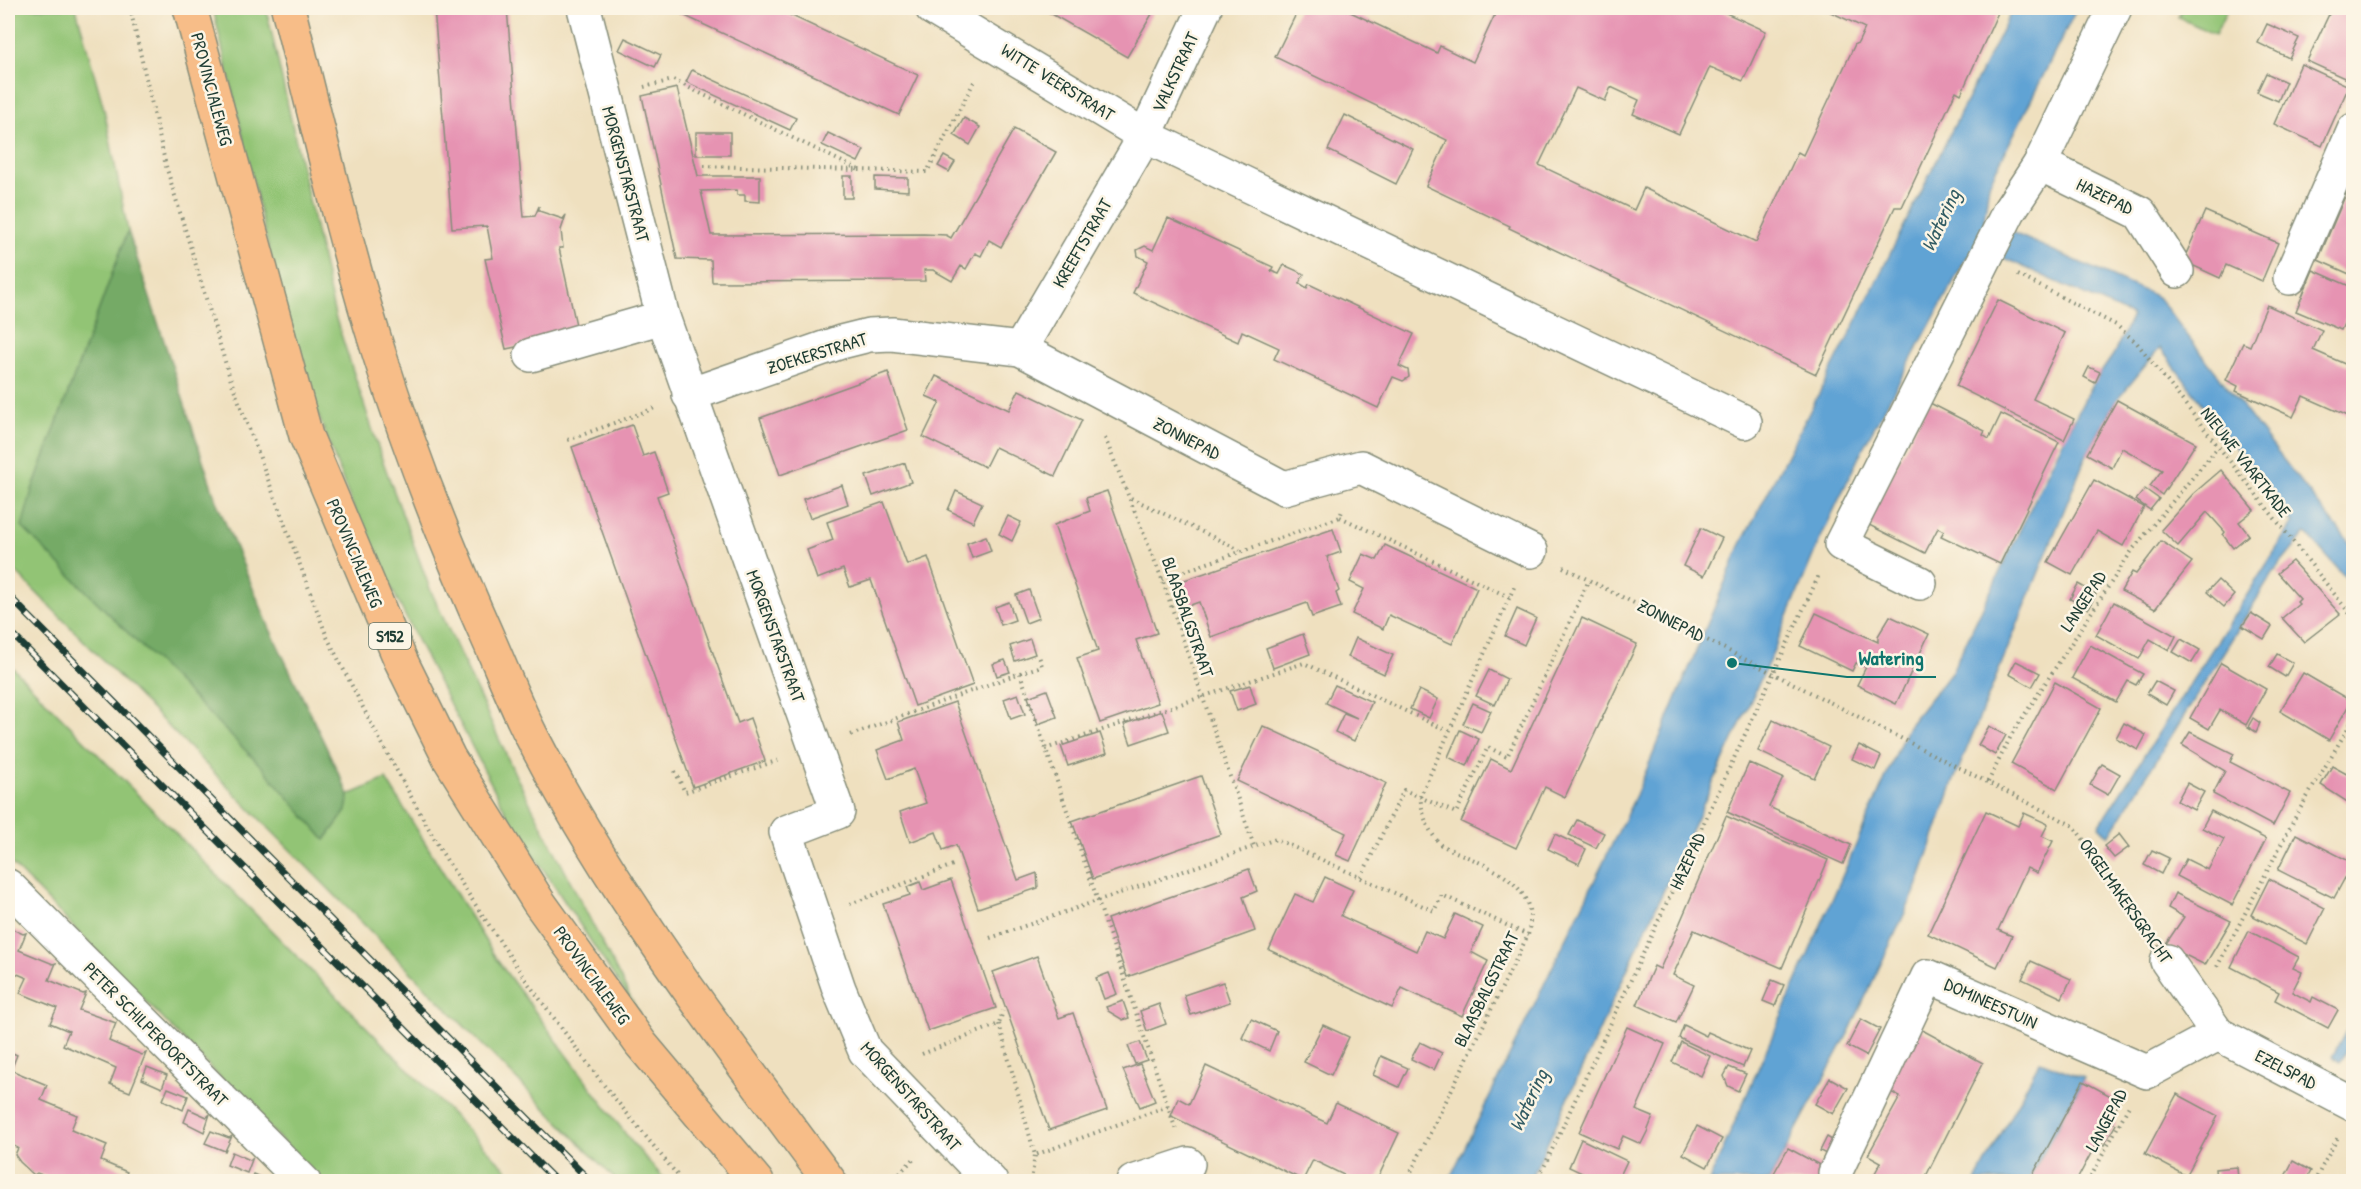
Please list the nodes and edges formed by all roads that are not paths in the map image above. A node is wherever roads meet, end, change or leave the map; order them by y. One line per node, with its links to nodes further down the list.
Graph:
1 (190, 8): 26 (main road, PROVINCIALEWEG / S152)
2 (288, 8): 27 (main road)
3 (584, 8): 12 (street, MORGENSTARSTRAAT)
4 (932, 8): 8 (street, WITTE VEERSTRAAT)
5 (1205, 8): 8 (street, VALKSTRAAT)
6 (2115, 8): 9 (street)
7 (2354, 130): 11 (street)
8 (1145, 136): 13 (street, KREEFTSTRAAT); 16 (street, WITTE VEERSTRAAT)
9 (2040, 164): 10 (street, HAZEPAD); 18 (street)
10 (2177, 271)
11 (2290, 278)
12 (663, 318): 14 (street); 15 (street, MORGENSTARSTRAAT)
13 (1020, 349): 15 (street, ZOEKERSTRAAT); 17 (street, ZONNEPAD)
14 (531, 355)
15 (689, 395): 28 (street, MORGENSTARSTRAAT)
16 (1745, 422)
17 (1531, 551)
18 (1920, 583)
19 (8, 886): 25 (street, PETER SCHILPEROORTSTRAAT)
20 (2167, 961): 21 (street, ORGELMAKERSGRACHT)
21 (2218, 1034): 22 (street, EZELSPAD); 24 (street, DOMINEESTUIN)
22 (2354, 1105)
23 (1188, 1164): 29 (street)
24 (1835, 1173)
25 (304, 1182)
26 (757, 1182)
27 (830, 1182)
28 (991, 1182)
29 (1133, 1182)

